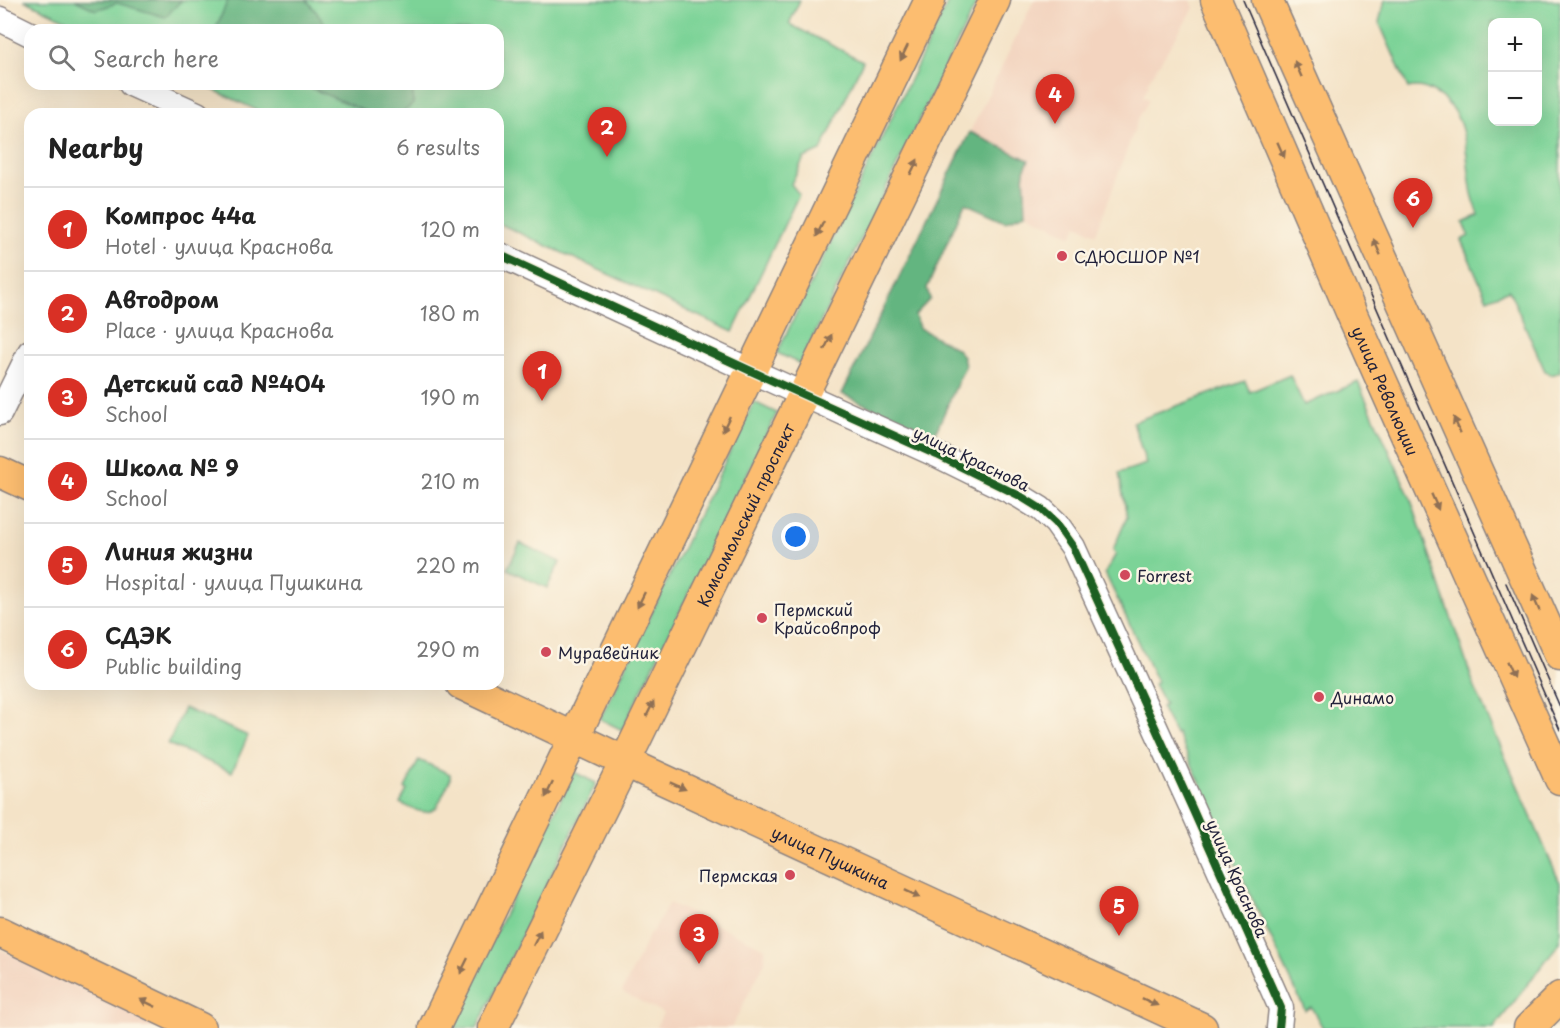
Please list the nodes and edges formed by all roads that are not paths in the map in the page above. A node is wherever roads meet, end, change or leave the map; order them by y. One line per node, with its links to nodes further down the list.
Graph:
1 (930, 0): 11 (main road, one-way to 11)
2 (995, 0): 12 (main road, Комсомольский проспект, one-way to 2)
3 (1216, 0): 20 (main road, улица Революции, one-way to 20)
4 (1267, 0): 16 (main road, one-way to 4)
5 (0, 19): 6 (street)
6 (24, 31)
7 (138, 90): 8 (street)
8 (153, 105)
9 (504, 257): 11 (street, улица Краснова)
10 (24, 364): 13 (street)
11 (751, 371): 12 (street, улица Краснова); 18 (main road, one-way to 18)
12 (803, 395): 19 (main road, Комсомольский проспект, one-way to 12); 27 (street, улица Краснова)
13 (0, 413)
14 (0, 472): 15 (main road)
15 (24, 483)
16 (1560, 656)
17 (474, 690): 18 (main road, улица Пушкина)
18 (574, 738): 19 (main road, улица Пушкина); 24 (main road, one-way to 24)
19 (625, 762): 25 (main road, Комсомольский проспект, one-way to 19); 26 (main road, улица Пушкина, one-way to 26)
20 (1560, 779)
21 (0, 932): 23 (main road, one-way to 21)
22 (1560, 997): 28 (main road)
23 (200, 1028)
24 (434, 1028)
25 (493, 1028)
26 (1202, 1028)
27 (1280, 1028)
28 (1529, 1028)

